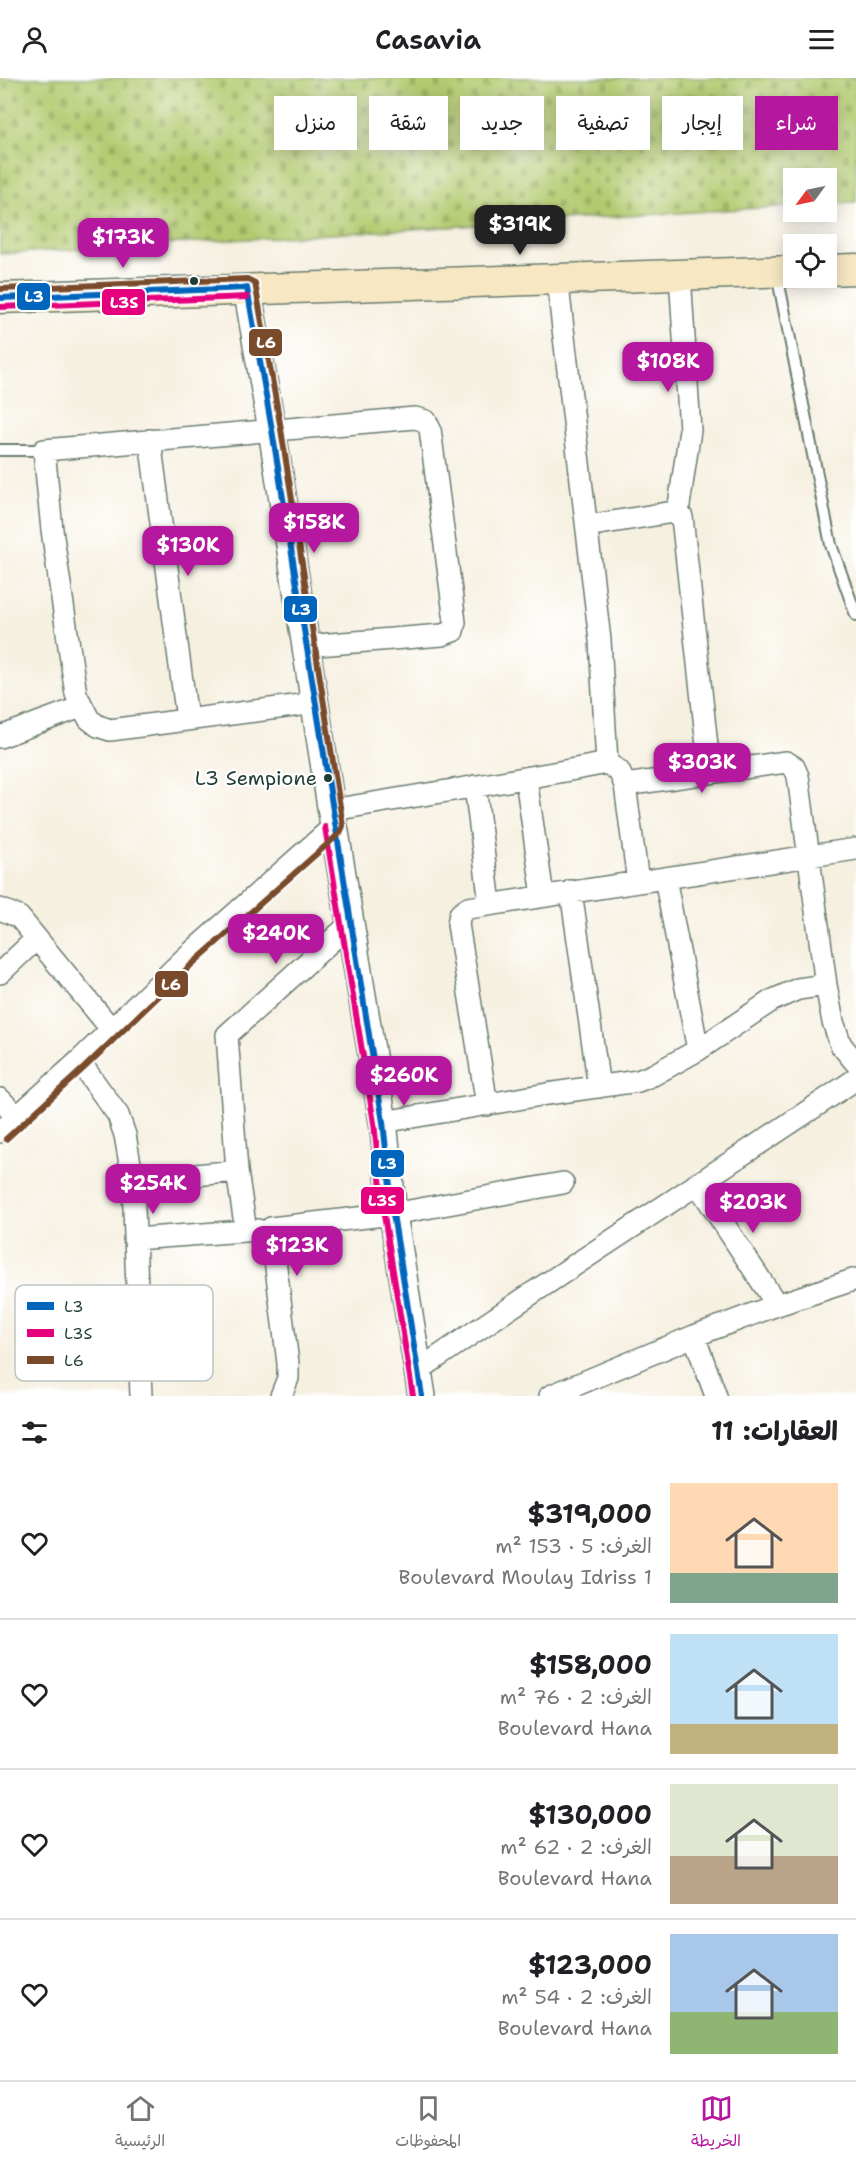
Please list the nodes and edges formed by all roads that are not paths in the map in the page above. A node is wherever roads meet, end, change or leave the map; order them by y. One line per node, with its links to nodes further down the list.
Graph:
1 (856, 269): 2 (main road)
2 (837, 270)
3 (783, 271): 4 (main road)
4 (680, 275): 5 (main road); 13 (street)
5 (557, 279): 6 (main road); 14 (street)
6 (247, 288): 8 (main road); 9 (street)
7 (788, 288): 15 (lane)
8 (0, 298)
9 (272, 430): 10 (street); 16 (street); 16 (street)
10 (150, 440): 12 (street); 19 (street)
11 (0, 450): 12 (lane)
12 (44, 450): 18 (street)
13 (678, 512): 14 (street); 22 (street)
14 (587, 526): 21 (street)
15 (856, 615)
16 (305, 646): 17 (street)
17 (316, 703): 19 (street); 26 (street)
18 (81, 707): 19 (street); 20 (street)
19 (187, 719)
20 (0, 737)
21 (608, 763): 23 (street); 24 (street)
22 (710, 773): 24 (street); 28 (street)
23 (526, 779): 25 (street); 32 (street)
24 (625, 785): 30 (street)
25 (475, 786): 26 (street); 33 (street)
26 (333, 818): 35 (street); 39 (street)
27 (856, 849): 28 (street)
28 (809, 856): 29 (street); 38 (street)
29 (665, 878): 30 (street); 40 (street)
30 (638, 882): 31 (street)
31 (571, 891): 32 (street); 44 (street)
32 (543, 896): 33 (street)
33 (490, 904): 46 (street)
34 (0, 909): 36 (street)
35 (350, 924): 48 (street); 50 (street)
36 (35, 940): 37 (street); 39 (street)
37 (0, 973)
38 (826, 985): 40 (street); 42 (street)
39 (112, 1030): 41 (street)
40 (698, 1050): 44 (street)
41 (79, 1061): 47 (street); 51 (street)
42 (856, 1063)
43 (856, 1079): 53 (street)
44 (599, 1087): 46 (street)
45 (0, 1099): 47 (street)
46 (486, 1105): 48 (street)
47 (17, 1118): 49 (street)
48 (383, 1122): 54 (street)
49 (0, 1132)
50 (237, 1171): 51 (street); 56 (street)
51 (133, 1181): 57 (street)
52 (563, 1183): 54 (street)
53 (697, 1183): 60 (street); 63 (street)
54 (393, 1214): 55 (street); 63 (street)
55 (271, 1228): 56 (street); 64 (street)
56 (246, 1231): 57 (street)
57 (134, 1239): 59 (street)
58 (856, 1279): 60 (street)
59 (136, 1285)
60 (777, 1305): 61 (street)
61 (694, 1336): 66 (street); 67 (street)
62 (140, 1381): 65 (street)
63 (421, 1383)
64 (283, 1395)
65 (141, 1396)
66 (550, 1396)
67 (716, 1396)

